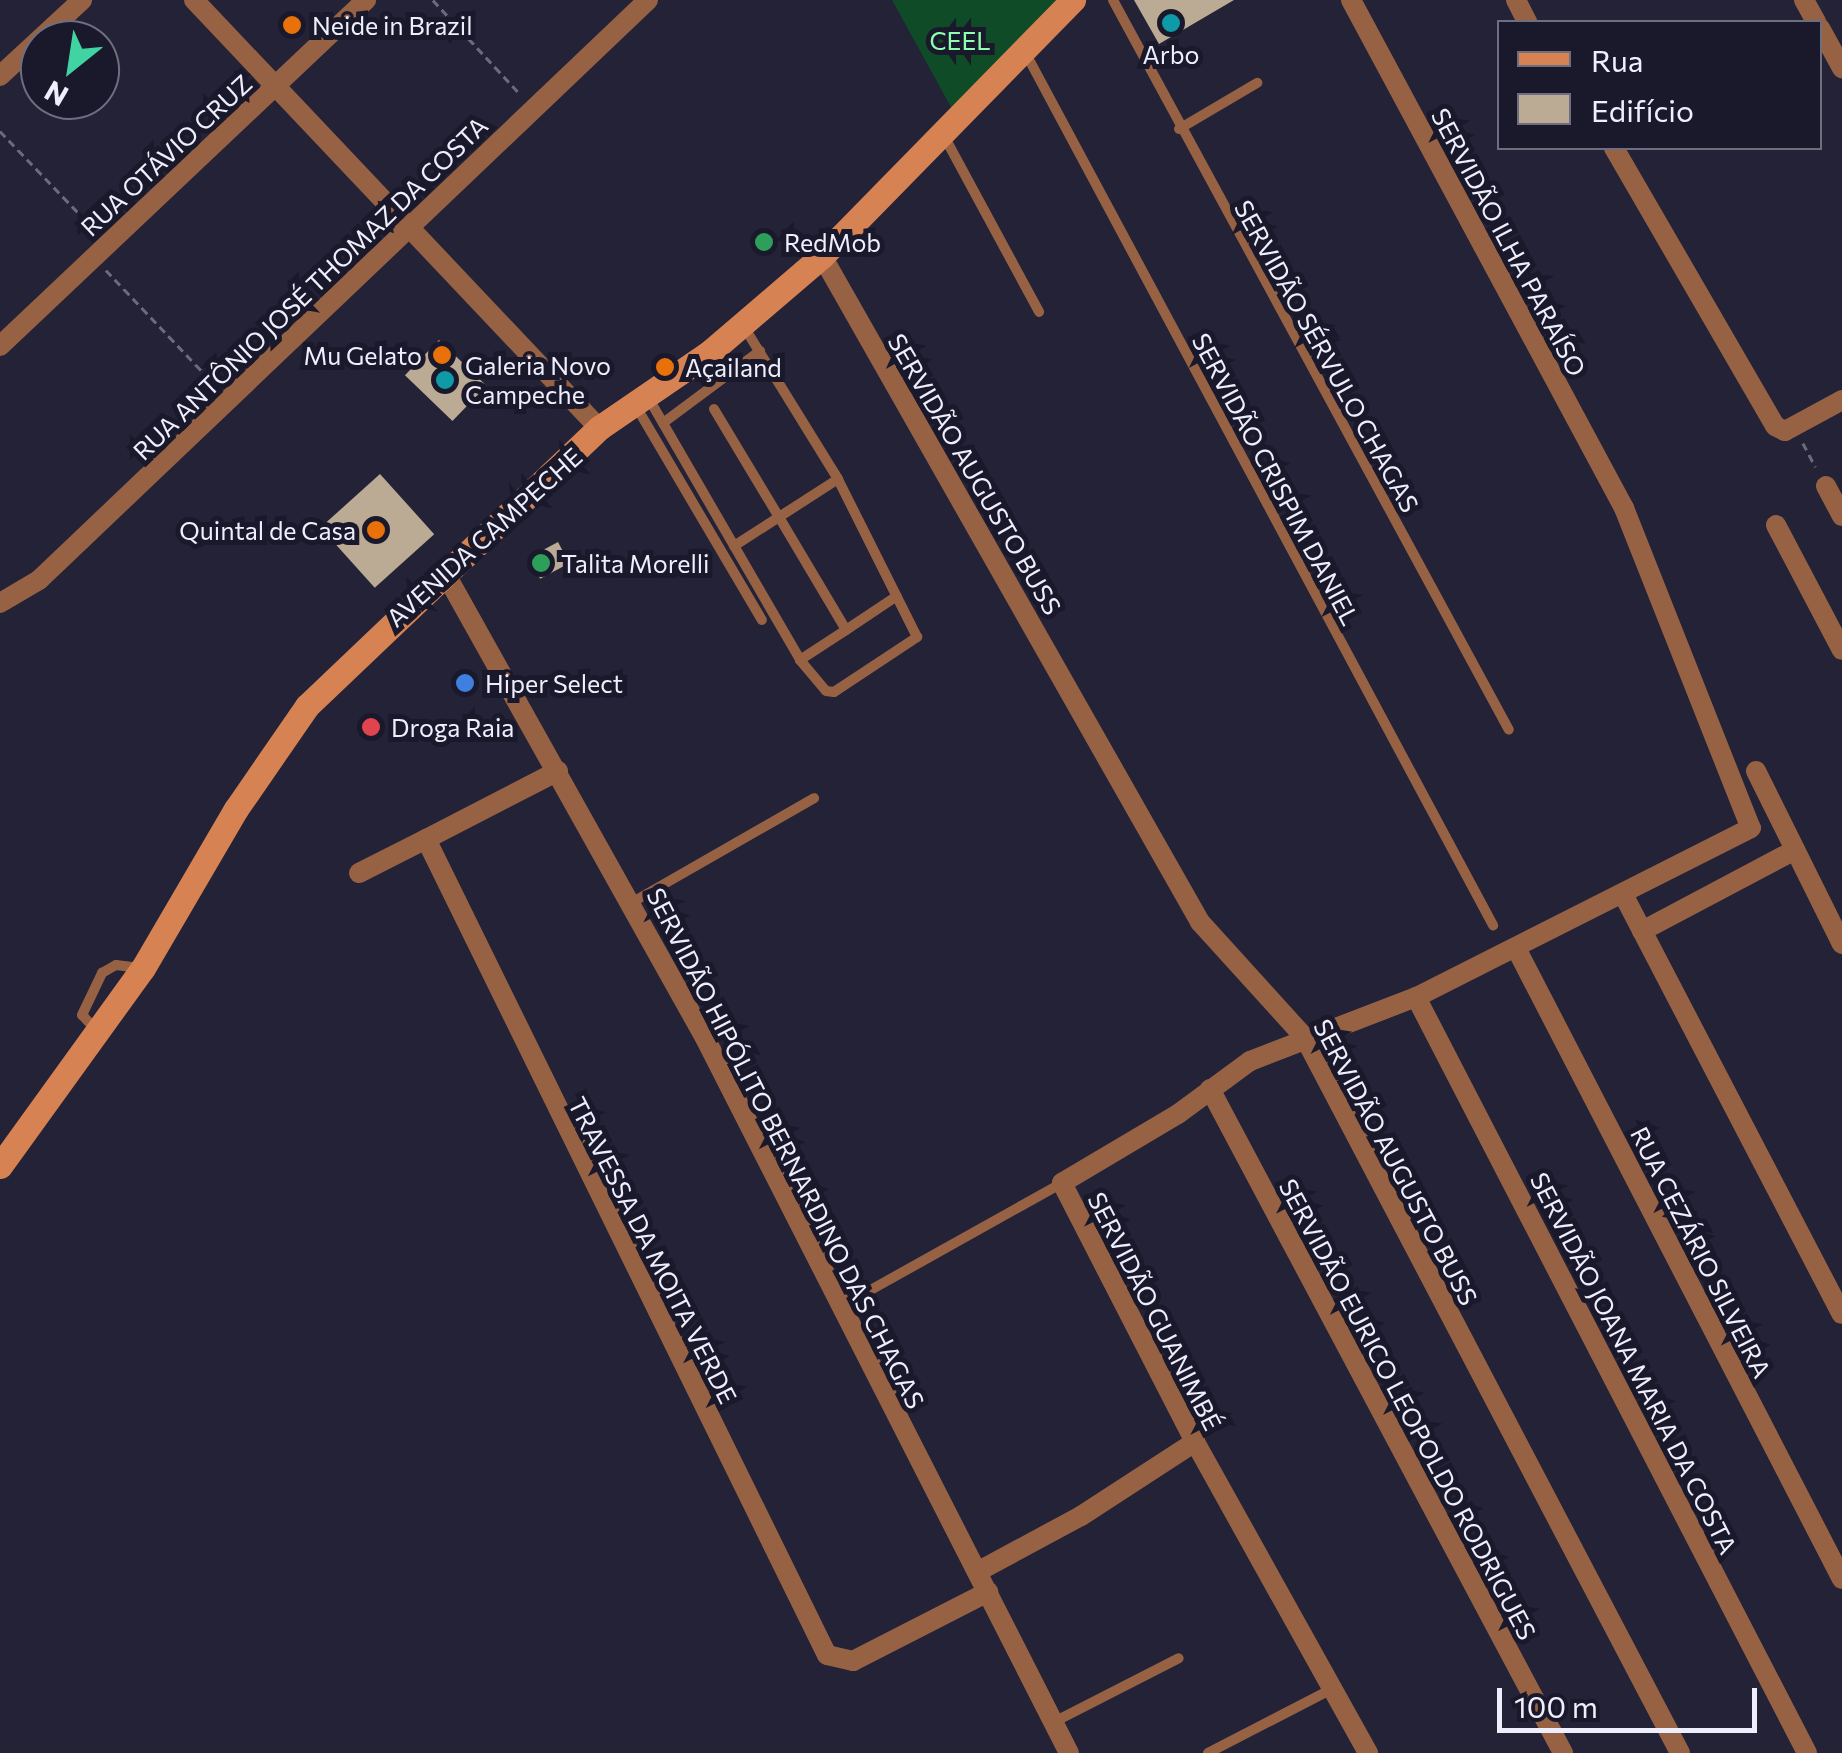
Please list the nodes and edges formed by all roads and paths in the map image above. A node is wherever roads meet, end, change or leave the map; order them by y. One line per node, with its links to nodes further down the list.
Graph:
1 (82, 0): 12 (street)
2 (194, 0): 14 (street)
3 (366, 0): 14 (street, RUA OTÁVIO CRUZ)
4 (432, 0): 15 (path)
5 (648, 0): 15 (street, RUA ANTÔNIO JOSÉ THOMAZ DA COSTA)
6 (1072, 0): 10 (main road, AVENIDA CAMPECHE)
7 (1114, 0): 16 (lane, SERVIDÃO SÉRVULO CHAGAS)
8 (1350, 0): 56 (street, SERVIDÃO ILHA PARAÍSO)
9 (1822, 32): 11 (street)
10 (1025, 51): 18 (main road, AVENIDA CAMPECHE); 58 (lane, SERVIDÃO CRISPIM DANIEL)
11 (1842, 68)
12 (0, 76)
13 (1257, 83): 16 (lane)
14 (276, 85): 20 (street); 21 (street, RUA OTÁVIO CRUZ)
15 (534, 109): 20 (street, RUA ANTÔNIO JOSÉ THOMAZ DA COSTA)
16 (1180, 129): 49 (lane, SERVIDÃO SÉRVULO CHAGAS)
17 (0, 131): 21 (path)
18 (944, 136): 22 (main road, AVENIDA CAMPECHE); 23 (lane)
19 (1615, 150): 35 (street)
20 (410, 227): 29 (street, RUA ANTÔNIO JOSÉ THOMAZ DA COSTA); 34 (street)
21 (101, 250): 25 (street, RUA OTÁVIO CRUZ); 29 (path)
22 (822, 256): 24 (main road, AVENIDA CAMPECHE); 63 (street, SERVIDÃO AUGUSTO BUSS)
23 (1039, 312)
24 (742, 325): 26 (lane); 27 (main road, AVENIDA CAMPECHE)
25 (0, 346)
26 (760, 351): 28 (lane); 36 (lane)
27 (710, 352): 28 (lane); 31 (main road, AVENIDA CAMPECHE)
28 (726, 378): 33 (lane)
29 (229, 400): 44 (street, RUA ANTÔNIO JOSÉ THOMAZ DA COSTA)
30 (1842, 400): 35 (street)
31 (643, 403): 33 (lane); 34 (main road, AVENIDA CAMPECHE); 45 (lane)
32 (714, 409): 39 (lane)
33 (663, 423): 41 (lane)
34 (600, 428): 42 (main road, AVENIDA CAMPECHE)
35 (1789, 428): 37 (path)
36 (838, 479): 39 (lane); 43 (lane)
37 (1826, 486): 38 (street)
38 (1842, 516)
39 (779, 517): 41 (lane); 46 (lane)
40 (1776, 526): 47 (street)
41 (734, 546): 48 (lane)
42 (445, 574): 51 (street, SERVIDÃO HIPÓLITO BERNARDINO DAS CHAGAS); 65 (main road, AVENIDA CAMPECHE)
43 (897, 596): 46 (lane); 48 (lane)
44 (0, 602)
45 (762, 620)
46 (846, 630): 48 (lane)
47 (1842, 650)
48 (800, 660)
49 (1509, 730)
50 (1756, 770): 54 (street)
51 (558, 771): 53 (street); 57 (street, SERVIDÃO HIPÓLITO BERNARDINO DAS CHAGAS)
52 (814, 798): 57 (lane)
53 (426, 839): 55 (street); 72 (street, TRAVESSA DA MOITA VERDE)
54 (1795, 850): 59 (street); 60 (street)
55 (359, 873)
56 (1624, 896): 59 (street); 61 (street, SERVIDÃO GUANIMBÉ)
57 (632, 904): 67 (street, SERVIDÃO HIPÓLITO BERNARDINO DAS CHAGAS)
58 (1492, 926)
59 (1642, 931): 68 (street)
60 (1842, 944)
61 (1516, 948): 62 (street, SERVIDÃO GUANIMBÉ); 71 (street, RUA CEZÁRIO SILVEIRA)
62 (1416, 997): 63 (street, SERVIDÃO GUANIMBÉ); 81 (street, SERVIDÃO JOANA MARIA DA COSTA)
63 (1305, 1038): 64 (street, SERVIDÃO GUANIMBÉ); 80 (street, SERVIDÃO AUGUSTO BUSS)
64 (1210, 1088): 66 (street, SERVIDÃO GUANIMBÉ); 79 (street, SERVIDÃO EURICO LEOPOLDO RODRIGUES)
65 (0, 1166)
66 (1062, 1183): 67 (lane); 69 (street, SERVIDÃO GUANIMBÉ)
67 (842, 1306): 70 (street, SERVIDÃO HIPÓLITO BERNARDINO DAS CHAGAS)
68 (1842, 1314)
69 (1194, 1442): 70 (street); 74 (street, SERVIDÃO GUANIMBÉ)
70 (977, 1572): 72 (street, SERVIDÃO HIPÓLITO BERNARDINO DAS CHAGAS)
71 (1842, 1579)
72 (988, 1592): 75 (street, SERVIDÃO HIPÓLITO BERNARDINO DAS CHAGAS)
73 (1180, 1658): 75 (lane)
74 (1332, 1689): 77 (lane); 78 (street, SERVIDÃO GUANIMBÉ)
75 (1054, 1722): 76 (street, SERVIDÃO HIPÓLITO BERNARDINO DAS CHAGAS)
76 (1069, 1753)
77 (1208, 1753)
78 (1368, 1753)
79 (1563, 1753)
80 (1680, 1753)
81 (1807, 1753)

